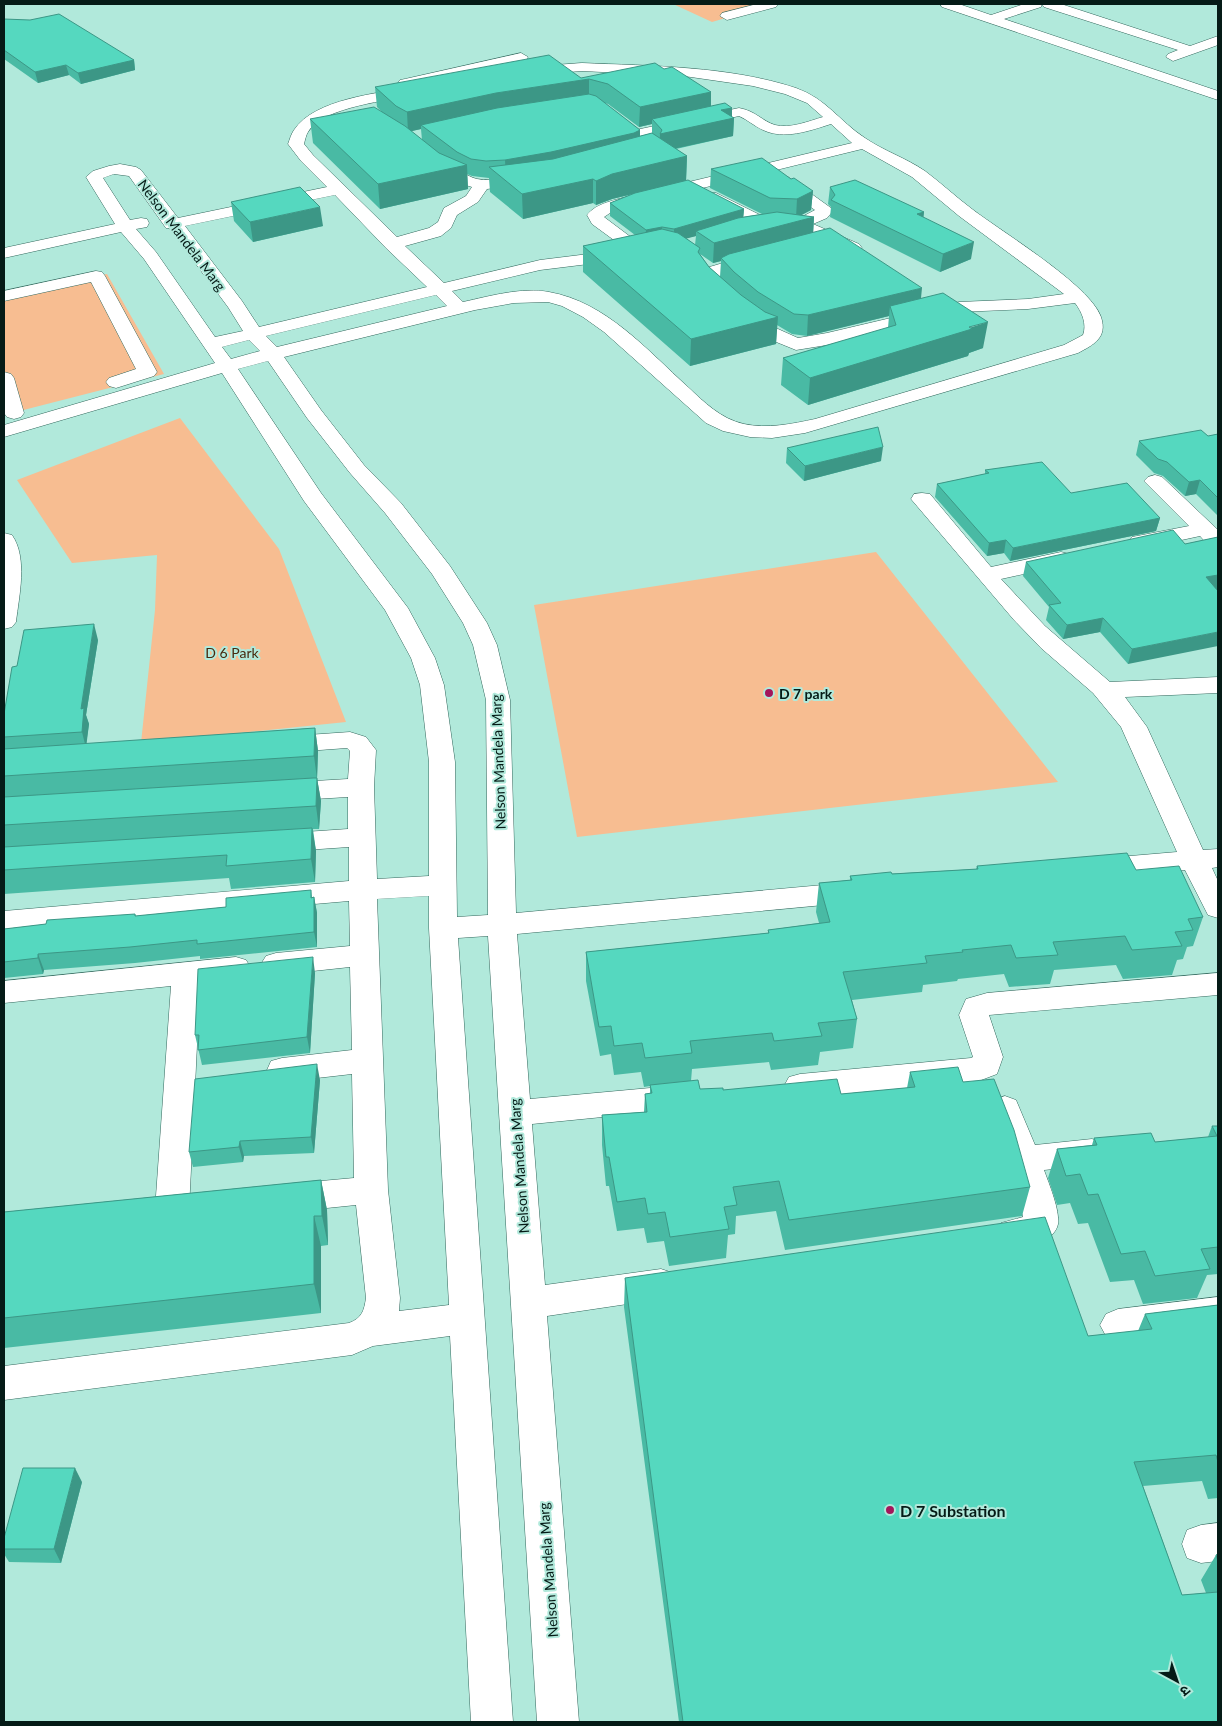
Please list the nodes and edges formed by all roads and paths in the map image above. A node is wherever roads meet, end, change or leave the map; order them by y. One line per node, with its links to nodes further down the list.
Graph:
1 (771, 4): 7 (street)
2 (947, 4): 8 (street)
3 (1036, 4): 8 (street)
4 (1049, 4): 6 (street)
5 (1091, 6): 6 (street)
6 (1074, 12): 10 (street)
7 (728, 16)
8 (991, 19): 12 (street)
9 (1218, 40): 10 (street)
10 (1190, 50): 12 (street)
11 (520, 57): 14 (street)
12 (1138, 69): 13 (street)
13 (1218, 96)
14 (353, 108): 15 (street); 25 (street)
15 (835, 119): 17 (street); 19 (street)
16 (622, 123): 17 (street)
17 (636, 134): 18 (street)
18 (650, 144)
19 (864, 144): 21 (street); 40 (street)
20 (426, 157): 23 (street)
21 (764, 168): 24 (street); 28 (street)
22 (537, 178): 23 (street)
23 (481, 186): 32 (street)
24 (690, 186): 27 (street); 37 (street)
25 (338, 190): 26 (street); 32 (street)
26 (170, 220): 29 (street); 29 (street, Nelson Mandela Marg); 43 (street, Nelson Mandela Marg)
27 (766, 225): 28 (street); 30 (street)
28 (798, 225): 31 (street)
29 (126, 226): 34 (street); 44 (street, Nelson Mandela Marg)
30 (738, 231)
31 (835, 239): 33 (street); 36 (street)
32 (392, 244): 37 (street)
33 (809, 246)
34 (4, 253)
35 (774, 254): 42 (street)
36 (866, 256)
37 (437, 288): 41 (street); 43 (street)
38 (4, 296): 47 (street)
39 (920, 297): 42 (street)
40 (1079, 297): 41 (street); 42 (street)
41 (460, 309): 43 (street)
42 (938, 311)
43 (263, 343): 44 (street); 45 (street); 71 (street, Nelson Mandela Marg)
44 (210, 344): 45 (street, Nelson Mandela Marg)
45 (227, 366): 48 (street); 66 (street, Nelson Mandela Marg)
46 (4, 378): 47 (street)
47 (9, 416)
48 (4, 431)
49 (1155, 481): 51 (street)
50 (922, 499): 55 (street)
51 (1211, 536): 53 (street)
52 (4, 540): 56 (street)
53 (1119, 547)
54 (1081, 555): 55 (street)
55 (986, 575): 58 (street)
56 (4, 622)
57 (1218, 685): 58 (street)
58 (1105, 690): 64 (street)
59 (252, 746): 60 (street)
60 (361, 787): 61 (street); 62 (street)
61 (262, 793)
62 (362, 837): 63 (street); 67 (street)
63 (253, 844)
64 (1206, 859): 65 (street); 69 (street)
65 (1075, 871)
66 (443, 885): 67 (street); 72 (street, Nelson Mandela Marg)
67 (363, 890): 70 (street); 73 (street)
68 (877, 890): 71 (street)
69 (1218, 908)
70 (4, 921)
71 (502, 925): 72 (street); 82 (street, Nelson Mandela Marg)
72 (443, 928): 92 (street, Nelson Mandela Marg)
73 (364, 955): 74 (street); 77 (street)
74 (186, 974): 76 (street); 87 (street)
75 (1218, 984): 79 (street)
76 (4, 992)
77 (367, 1060): 78 (street); 85 (street)
78 (259, 1072)
79 (772, 1089)
80 (1000, 1093): 84 (street)
81 (713, 1094): 82 (street)
82 (515, 1112): 90 (street, Nelson Mandela Marg)
83 (1121, 1149): 84 (street)
84 (1024, 1159): 88 (street)
85 (371, 1190): 86 (street); 94 (street)
86 (258, 1201)
87 (172, 1210)
88 (982, 1238)
89 (689, 1280): 90 (street)
90 (528, 1303): 97 (street, Nelson Mandela Marg)
91 (1218, 1313): 93 (street)
92 (466, 1318): 94 (street); 96 (street, Nelson Mandela Marg)
93 (1118, 1325)
94 (370, 1332): 95 (street)
95 (4, 1383)
96 (492, 1722)
97 (558, 1722)

